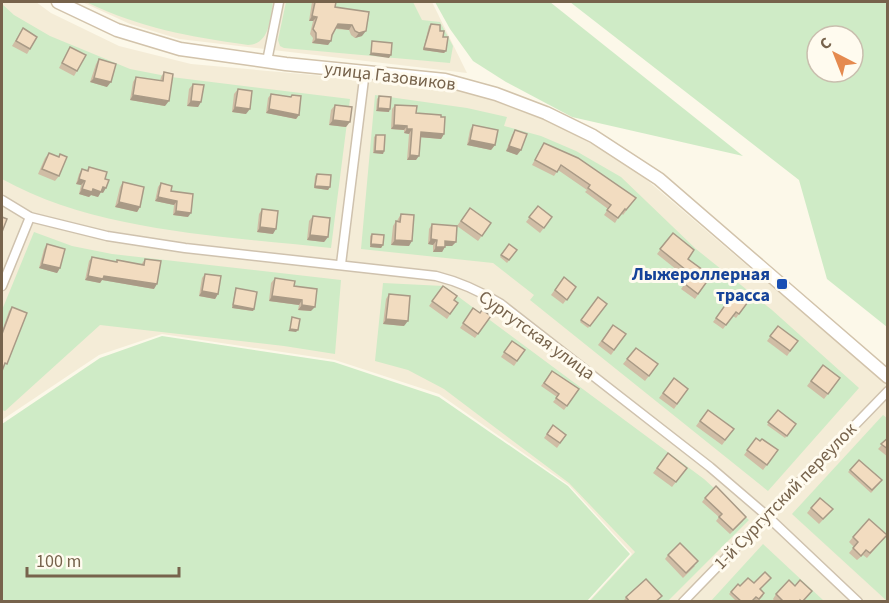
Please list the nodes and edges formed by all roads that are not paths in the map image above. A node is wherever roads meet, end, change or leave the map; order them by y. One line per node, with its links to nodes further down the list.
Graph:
1 (58, 2): 3 (street, улица Газовиков)
2 (279, 2): 3 (street)
3 (267, 61): 4 (street, улица Газовиков)
4 (365, 71): 7 (street); 9 (street, улица Газовиков)
5 (2, 200): 6 (street, Сургутская улица)
6 (30, 216): 7 (street, Сургутская улица); 8 (street)
7 (341, 264): 11 (street, Сургутская улица)
8 (2, 286)
9 (888, 377)
10 (888, 391): 11 (street, 1-й Сургутский переулок)
11 (766, 515): 12 (street, 1-й Сургутский переулок); 13 (street, Сургутская улица)
12 (683, 602)
13 (858, 602)

